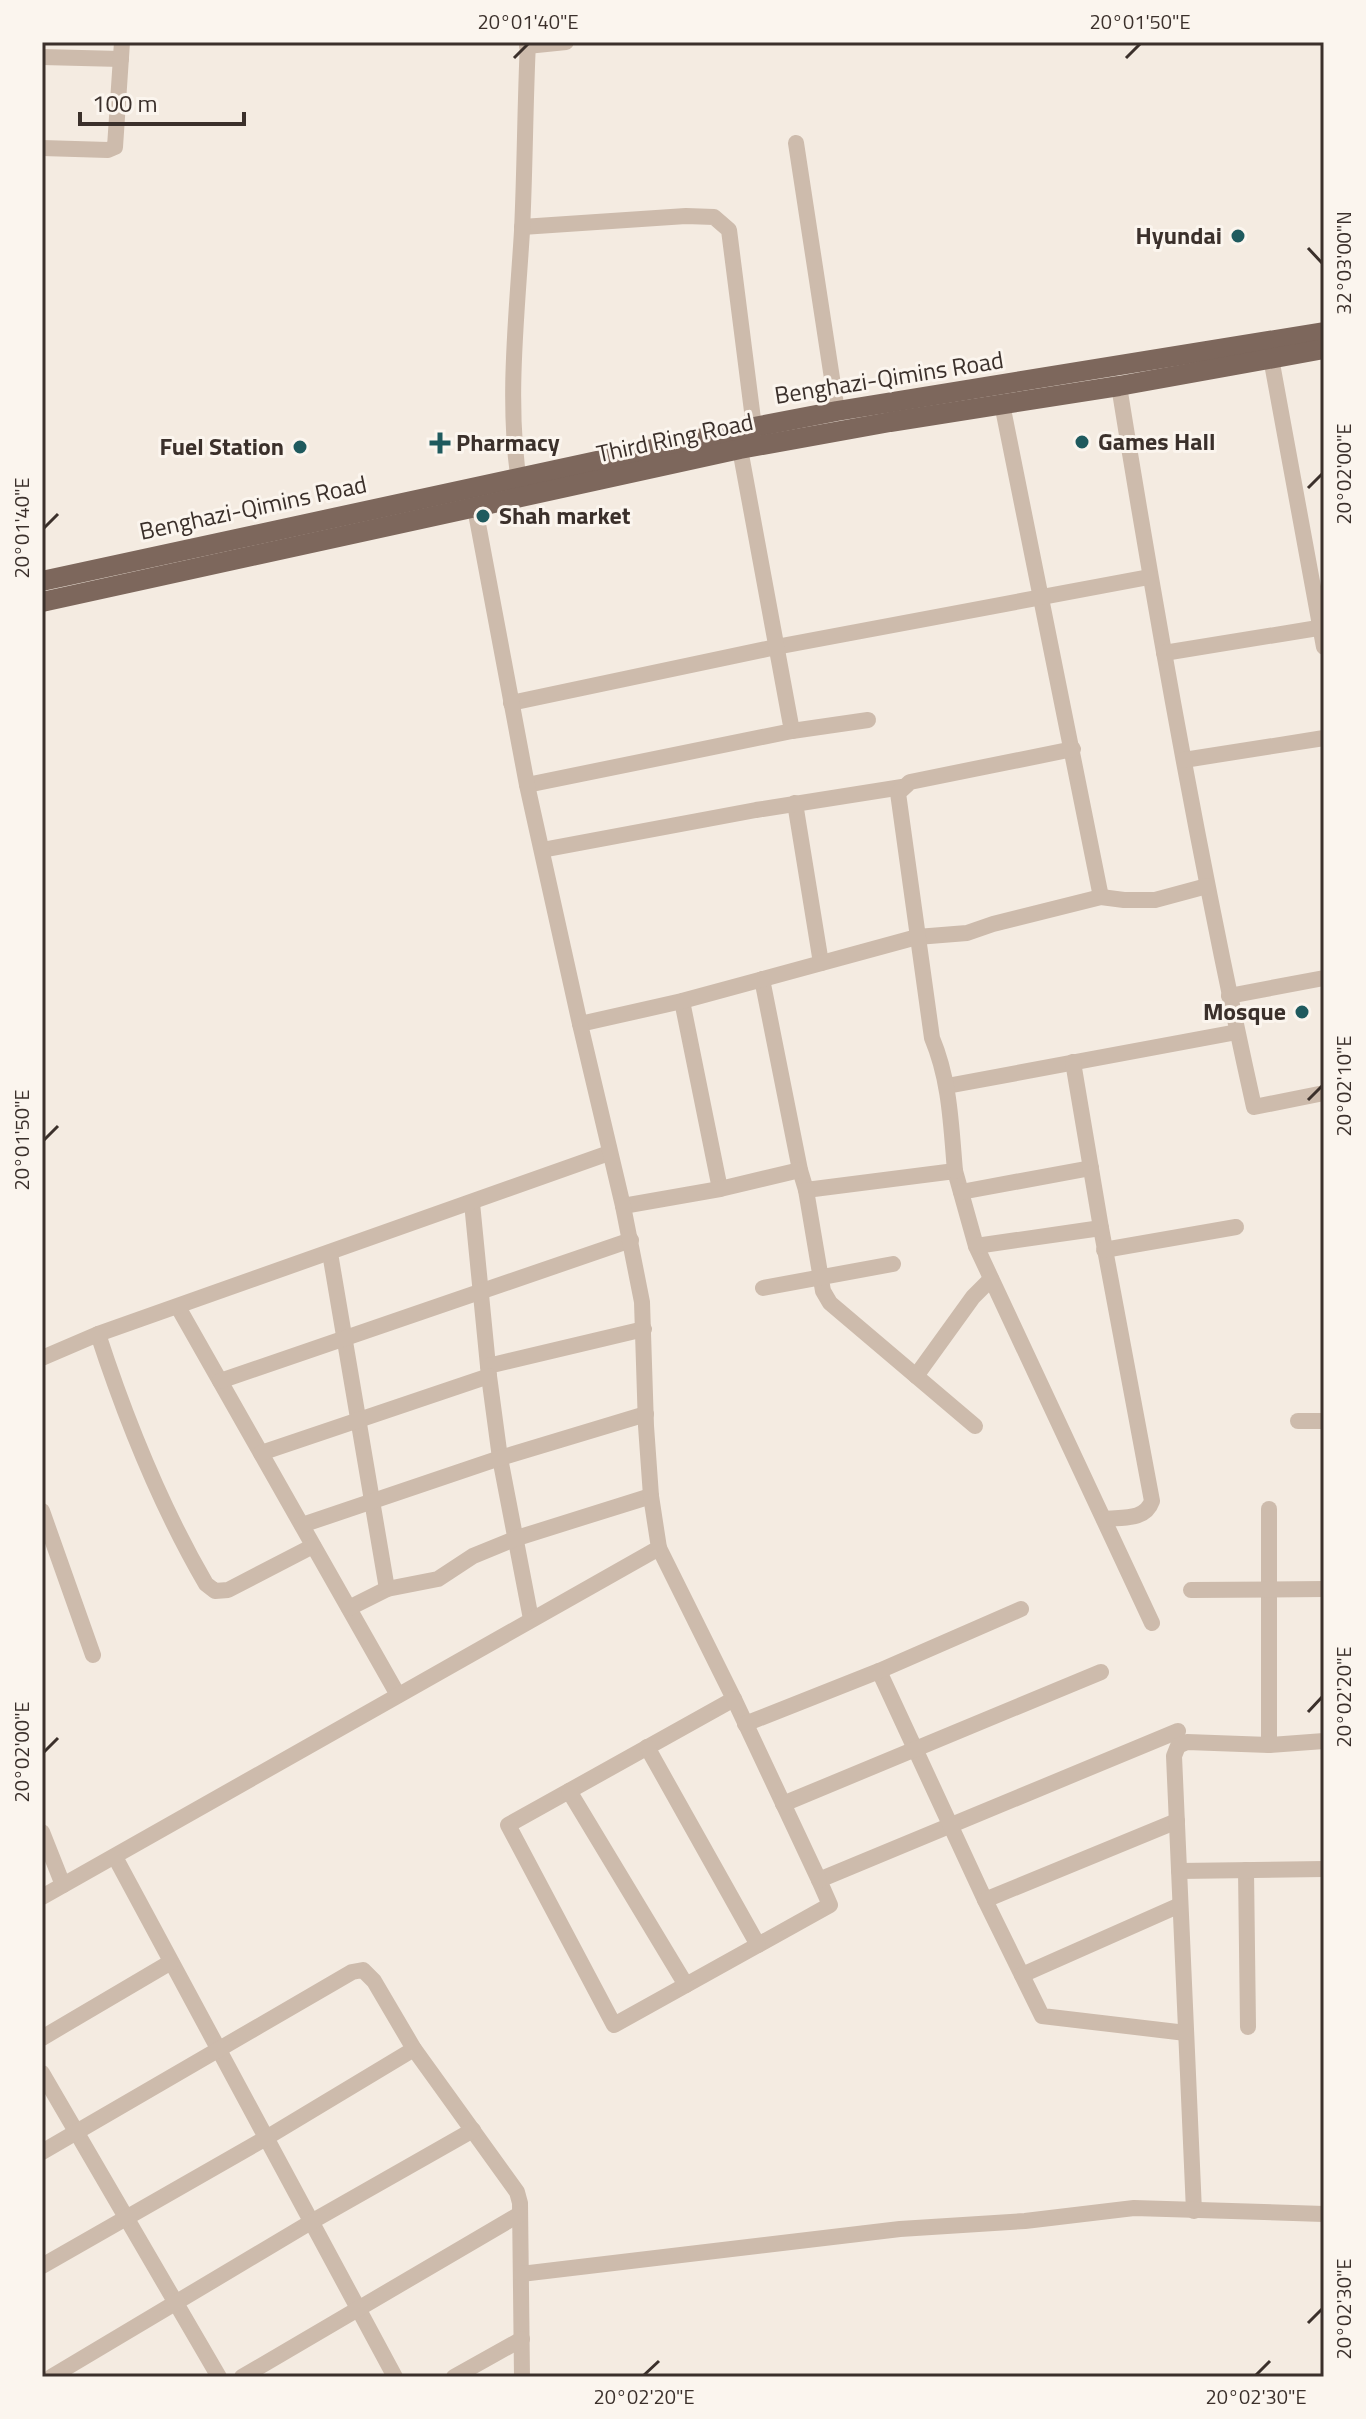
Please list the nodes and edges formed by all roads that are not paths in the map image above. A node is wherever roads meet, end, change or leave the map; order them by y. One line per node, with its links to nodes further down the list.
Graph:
1 (566, 42): 2 (street)
2 (528, 44): 7 (street)
3 (122, 51): 4 (street); 6 (street)
4 (42, 57)
5 (796, 143): 13 (street)
6 (42, 148)
7 (522, 227): 14 (street); 16 (street)
8 (1324, 332): 13 (main road, Benghazi-Qimins Road)
9 (1324, 349): 10 (main road, Third Ring Road)
10 (1271, 358): 11 (main road, Third Ring Road); 22 (street)
11 (1119, 386): 12 (main road, Third Ring Road); 18 (street)
12 (1002, 404): 15 (main road, Third Ring Road); 20 (street)
13 (837, 411): 14 (main road, Benghazi-Qimins Road)
14 (754, 427): 16 (main road, Benghazi-Qimins Road)
15 (740, 449): 16 (main road, Third Ring Road); 23 (street)
16 (521, 488): 17 (main road, Third Ring Road); 19 (main road, Benghazi-Qimins Road)
17 (475, 508): 21 (main road, Third Ring Road); 26 (street)
18 (1149, 577): 20 (street); 25 (street)
19 (42, 581)
20 (1041, 597): 23 (street); 30 (street)
21 (42, 602)
22 (1322, 627): 24 (street); 25 (street)
23 (776, 647): 26 (street); 28 (street)
24 (1324, 647)
25 (1164, 653): 31 (street)
26 (511, 703): 32 (street)
27 (868, 720): 28 (street)
28 (792, 731): 32 (street)
29 (1324, 738): 31 (street)
30 (1073, 749): 33 (street); 37 (street)
31 (1184, 760): 36 (street)
32 (527, 785): 35 (street)
33 (902, 787): 34 (street); 38 (street)
34 (795, 803): 35 (street); 39 (street)
35 (542, 850): 44 (street)
36 (1207, 886): 37 (street); 42 (street)
37 (1101, 897): 38 (street)
38 (917, 937): 39 (street); 47 (street)
39 (821, 963): 41 (street)
40 (1324, 978): 42 (street)
41 (762, 979): 43 (street); 51 (street)
42 (1229, 996): 45 (street)
43 (682, 1001): 44 (street); 53 (street)
44 (580, 1024): 49 (street)
45 (1237, 1032): 46 (street); 48 (street)
46 (1073, 1062): 47 (street); 50 (street)
47 (947, 1086): 52 (street)
48 (1324, 1093)
49 (609, 1153): 56 (street); 57 (street)
50 (1091, 1168): 55 (street); 59 (street)
51 (800, 1170): 53 (street); 54 (street)
52 (955, 1171): 54 (street); 55 (street)
53 (720, 1189): 57 (street)
54 (806, 1190): 65 (street)
55 (961, 1192): 61 (street)
56 (472, 1203): 63 (street); 68 (street)
57 (623, 1206): 60 (street)
58 (1236, 1227): 62 (street)
59 (1101, 1228): 61 (street); 62 (street)
60 (631, 1240): 68 (street); 70 (street)
61 (976, 1246): 66 (street)
62 (1104, 1250): 88 (street)
63 (330, 1253): 69 (street); 72 (street)
64 (893, 1264): 65 (street)
65 (822, 1277): 67 (street); 75 (street)
66 (991, 1279): 75 (street); 88 (street)
67 (763, 1288)
68 (481, 1293): 72 (street); 74 (street)
69 (178, 1307): 71 (street); 76 (street)
70 (644, 1329): 74 (street); 77 (street)
71 (98, 1334): 73 (street); 91 (street)
72 (344, 1339): 76 (street); 80 (street)
73 (42, 1358)
74 (488, 1371): 80 (street); 83 (street)
75 (916, 1376): 81 (street)
76 (220, 1381): 82 (street)
77 (646, 1414): 83 (street); 84 (street)
78 (1298, 1421): 79 (street)
79 (1324, 1421)
80 (358, 1422): 82 (street); 85 (street)
81 (975, 1426)
82 (261, 1453): 89 (street)
83 (500, 1458): 85 (street); 90 (street)
84 (651, 1496): 90 (street); 92 (street)
85 (371, 1500): 89 (street); 93 (street)
86 (1269, 1509): 96 (street)
87 (42, 1511): 101 (street)
88 (1104, 1519): 100 (street)
89 (302, 1525): 91 (street)
90 (517, 1538): 93 (street); 99 (street)
91 (313, 1546): 97 (street)
92 (659, 1548): 99 (street); 105 (street)
93 (387, 1589): 97 (street)
94 (1324, 1589): 96 (street)
95 (1191, 1590): 96 (street)
96 (1267, 1590): 109 (street)
97 (349, 1608): 104 (street)
98 (1021, 1609): 102 (street)
99 (531, 1619): 104 (street)
100 (1152, 1623)
101 (93, 1655)
102 (879, 1671): 106 (street); 111 (street)
103 (1101, 1672): 111 (street)
104 (398, 1695): 117 (street)
105 (734, 1699): 106 (street); 110 (street)
106 (745, 1724): 113 (street)
107 (1178, 1731): 115 (street)
108 (1324, 1741): 109 (street)
109 (1269, 1745): 114 (street)
110 (647, 1747): 112 (street); 126 (street)
111 (914, 1751): 113 (street); 115 (street)
112 (569, 1791): 129 (street); 129 (street)
113 (783, 1804): 121 (street)
114 (1177, 1821): 120 (street); 124 (street)
115 (950, 1826): 121 (street); 124 (street)
116 (42, 1832): 122 (street)
117 (115, 1857): 122 (street); 127 (street)
118 (1324, 1869): 119 (street)
119 (1246, 1870): 120 (street); 130 (street)
120 (1179, 1871): 125 (street)
121 (819, 1880): 126 (street)
122 (63, 1885): 123 (street)
123 (42, 1897)
124 (985, 1900): 128 (street)
125 (1180, 1905): 128 (street); 131 (street)
126 (758, 1945): 129 (street)
127 (171, 1962): 132 (street); 134 (street)
128 (1022, 1975): 131 (street)
129 (686, 1985)
130 (1248, 2027)
131 (1186, 2033): 140 (street)
132 (42, 2038)
133 (414, 2049): 134 (street); 136 (street); 138 (street)
134 (218, 2050): 137 (street); 138 (street)
135 (42, 2073): 137 (street)
136 (473, 2130): 141 (street); 144 (street)
137 (77, 2132): 139 (street); 143 (street)
138 (266, 2138): 143 (street); 144 (street)
139 (42, 2152)
140 (1194, 2211): 142 (street); 146 (street)
141 (520, 2214): 146 (street); 148 (street)
142 (1324, 2214)
143 (127, 2216): 145 (street); 147 (street)
144 (311, 2222): 147 (street); 148 (street)
145 (42, 2266)
146 (521, 2274): 149 (street)
147 (174, 2303): 150 (street); 151 (street)
148 (358, 2309): 152 (street); 153 (street)
149 (522, 2339): 154 (street); 155 (street)
150 (51, 2377)
151 (219, 2377)
152 (242, 2377)
153 (395, 2377)
154 (454, 2377)
155 (522, 2377)

